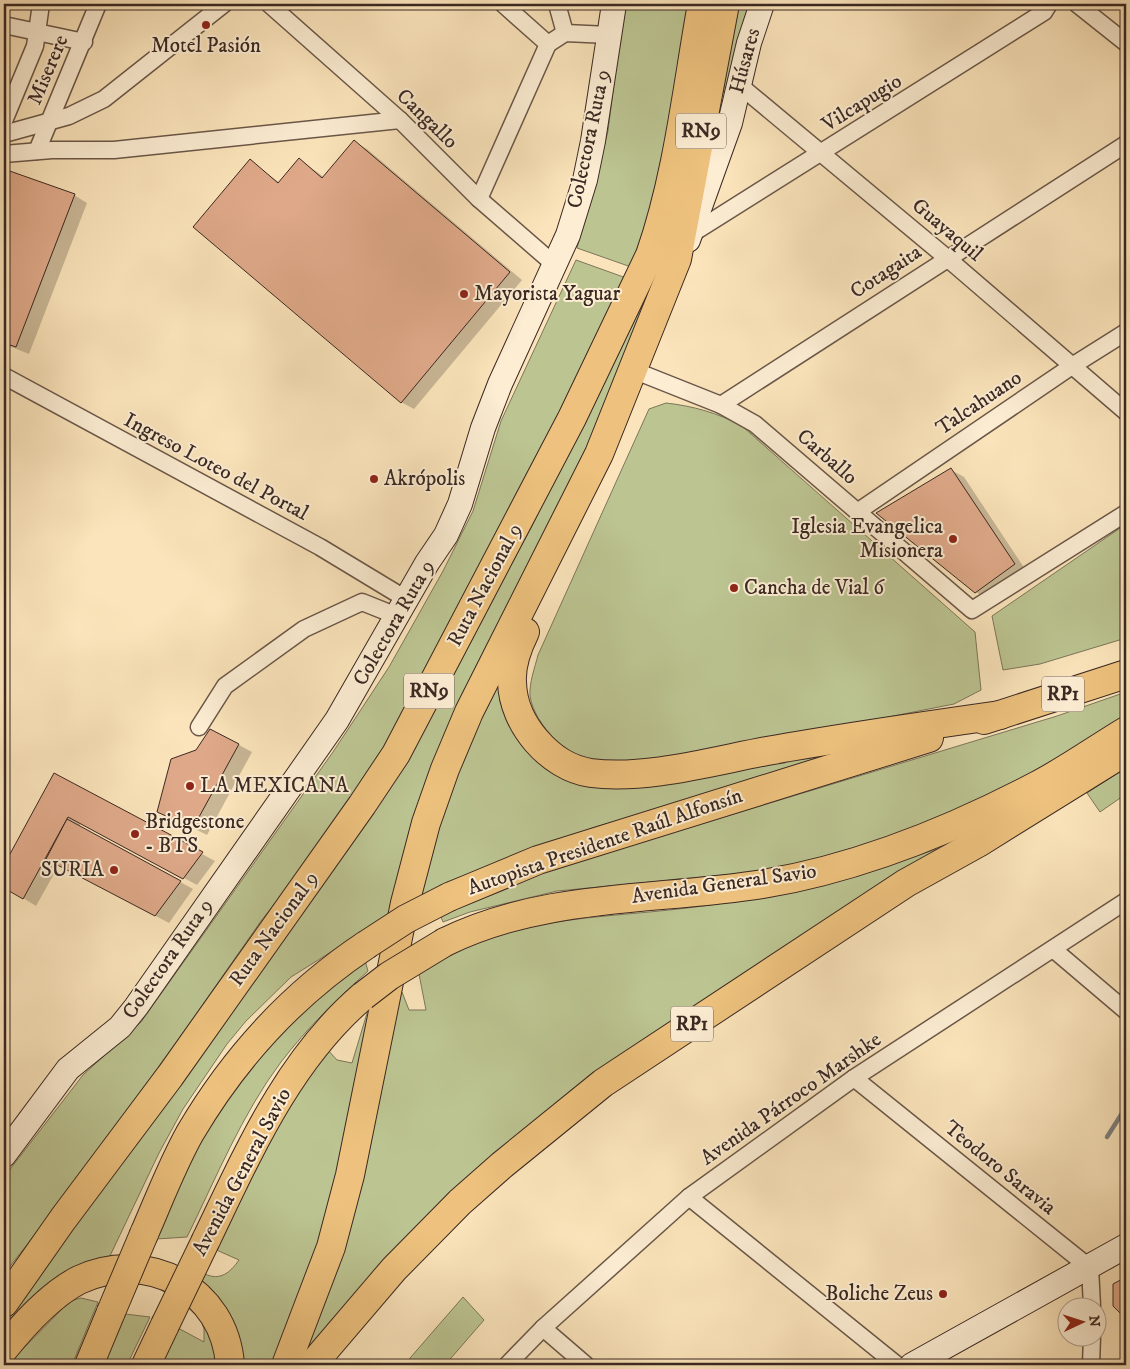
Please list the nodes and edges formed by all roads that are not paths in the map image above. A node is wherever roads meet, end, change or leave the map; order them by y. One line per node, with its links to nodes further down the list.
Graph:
1 (41, 4): 14 (street)
2 (98, 4): 17 (street, Miserere)
3 (224, 4): 23 (street)
4 (269, 4): 21 (street, Cangallo)
5 (503, 4): 19 (street)
6 (557, 4): 15 (street)
7 (614, 4): 16 (street, Colectora Ruta 9)
8 (702, 4): 55 (highway, Ruta Nacional 9 / RN9)
9 (725, 4): 32 (highway, Ruta Nacional 9 / RN9)
10 (762, 4): 20 (street, Húsares)
11 (1049, 4): 27 (street, Vilcapugio)
12 (1077, 4): 18 (street)
13 (4, 26): 14 (street)
14 (38, 31): 17 (street); 22 (street)
15 (565, 33): 16 (street); 19 (street)
16 (608, 35): 33 (street, Colectora Ruta 9)
17 (84, 42): 23 (street, Miserere)
18 (1126, 43)
19 (548, 44): 29 (street)
20 (738, 84): 27 (street, Guayaquil); 30 (street, Húsares)
21 (400, 120): 26 (street); 29 (street, Cangallo)
22 (4, 121)
23 (50, 121): 24 (street); 26 (street, Miserere)
24 (4, 134)
25 (1126, 144): 31 (street, Cotagaita)
26 (37, 151): 28 (street)
27 (822, 153): 30 (street, Vilcapugio); 31 (street, Guayaquil)
28 (4, 154)
29 (479, 199): 33 (street, Cangallo)
30 (693, 233): 32 (street, Húsares)
31 (947, 258): 35 (street, Guayaquil); 38 (street, Cotagaita)
32 (678, 259): 36 (highway, Ruta Nacional 9 / RN9)
33 (556, 265): 43 (street, Colectora Ruta 9)
34 (1126, 332): 35 (street, Talcahuano)
35 (1072, 366): 39 (street, Guayaquil); 41 (street, Talcahuano)
36 (633, 370): 38 (street, Carballo); 40 (highway, Ruta Nacional 9 / RN9)
37 (4, 376): 43 (street, Ingreso Loteo del Portal)
38 (721, 405): 41 (street, Carballo)
39 (1126, 412)
40 (598, 454): 45 (highway); 67 (highway, Ruta Nacional 9 / RN9)
41 (858, 512): 42 (street, Carballo)
42 (1126, 513)
43 (401, 608): 46 (street); 53 (street, Colectora Ruta 9)
44 (1126, 674): 45 (highway, RP1)
45 (1000, 715): 64 (highway, Autopista Presidente Raúl Alfonsín, bridge)
46 (199, 727)
47 (1126, 731): 65 (highway, Avenida General Savio, bridge)
48 (1126, 751): 68 (highway, RP1)
49 (1126, 901): 50 (street, Avenida Párroco Marshke)
50 (1053, 949): 51 (street); 52 (street, Avenida Párroco Marshke)
51 (1126, 1012)
52 (854, 1078): 54 (street, Avenida Párroco Marshke); 57 (street, Teodoro Saravia)
53 (4, 1155)
54 (689, 1197): 61 (street, Avenida Párroco Marshke); 71 (street)
55 (63, 1219): 58 (highway); 60 (highway, Ruta Nacional 9 / RN9)
56 (1126, 1246): 57 (street)
57 (1090, 1268): 59 (street); 72 (street)
58 (4, 1284)
59 (1091, 1296)
60 (4, 1303)
61 (543, 1328): 69 (street, Avenida Párroco Marshke); 70 (street)
62 (1092, 1346): 73 (street)
63 (4, 1349): 66 (highway)
64 (89, 1365)
65 (146, 1365)
66 (230, 1365)
67 (286, 1365)
68 (312, 1365)
69 (507, 1365)
70 (586, 1365)
71 (896, 1365)
72 (912, 1365)
73 (1091, 1365)

